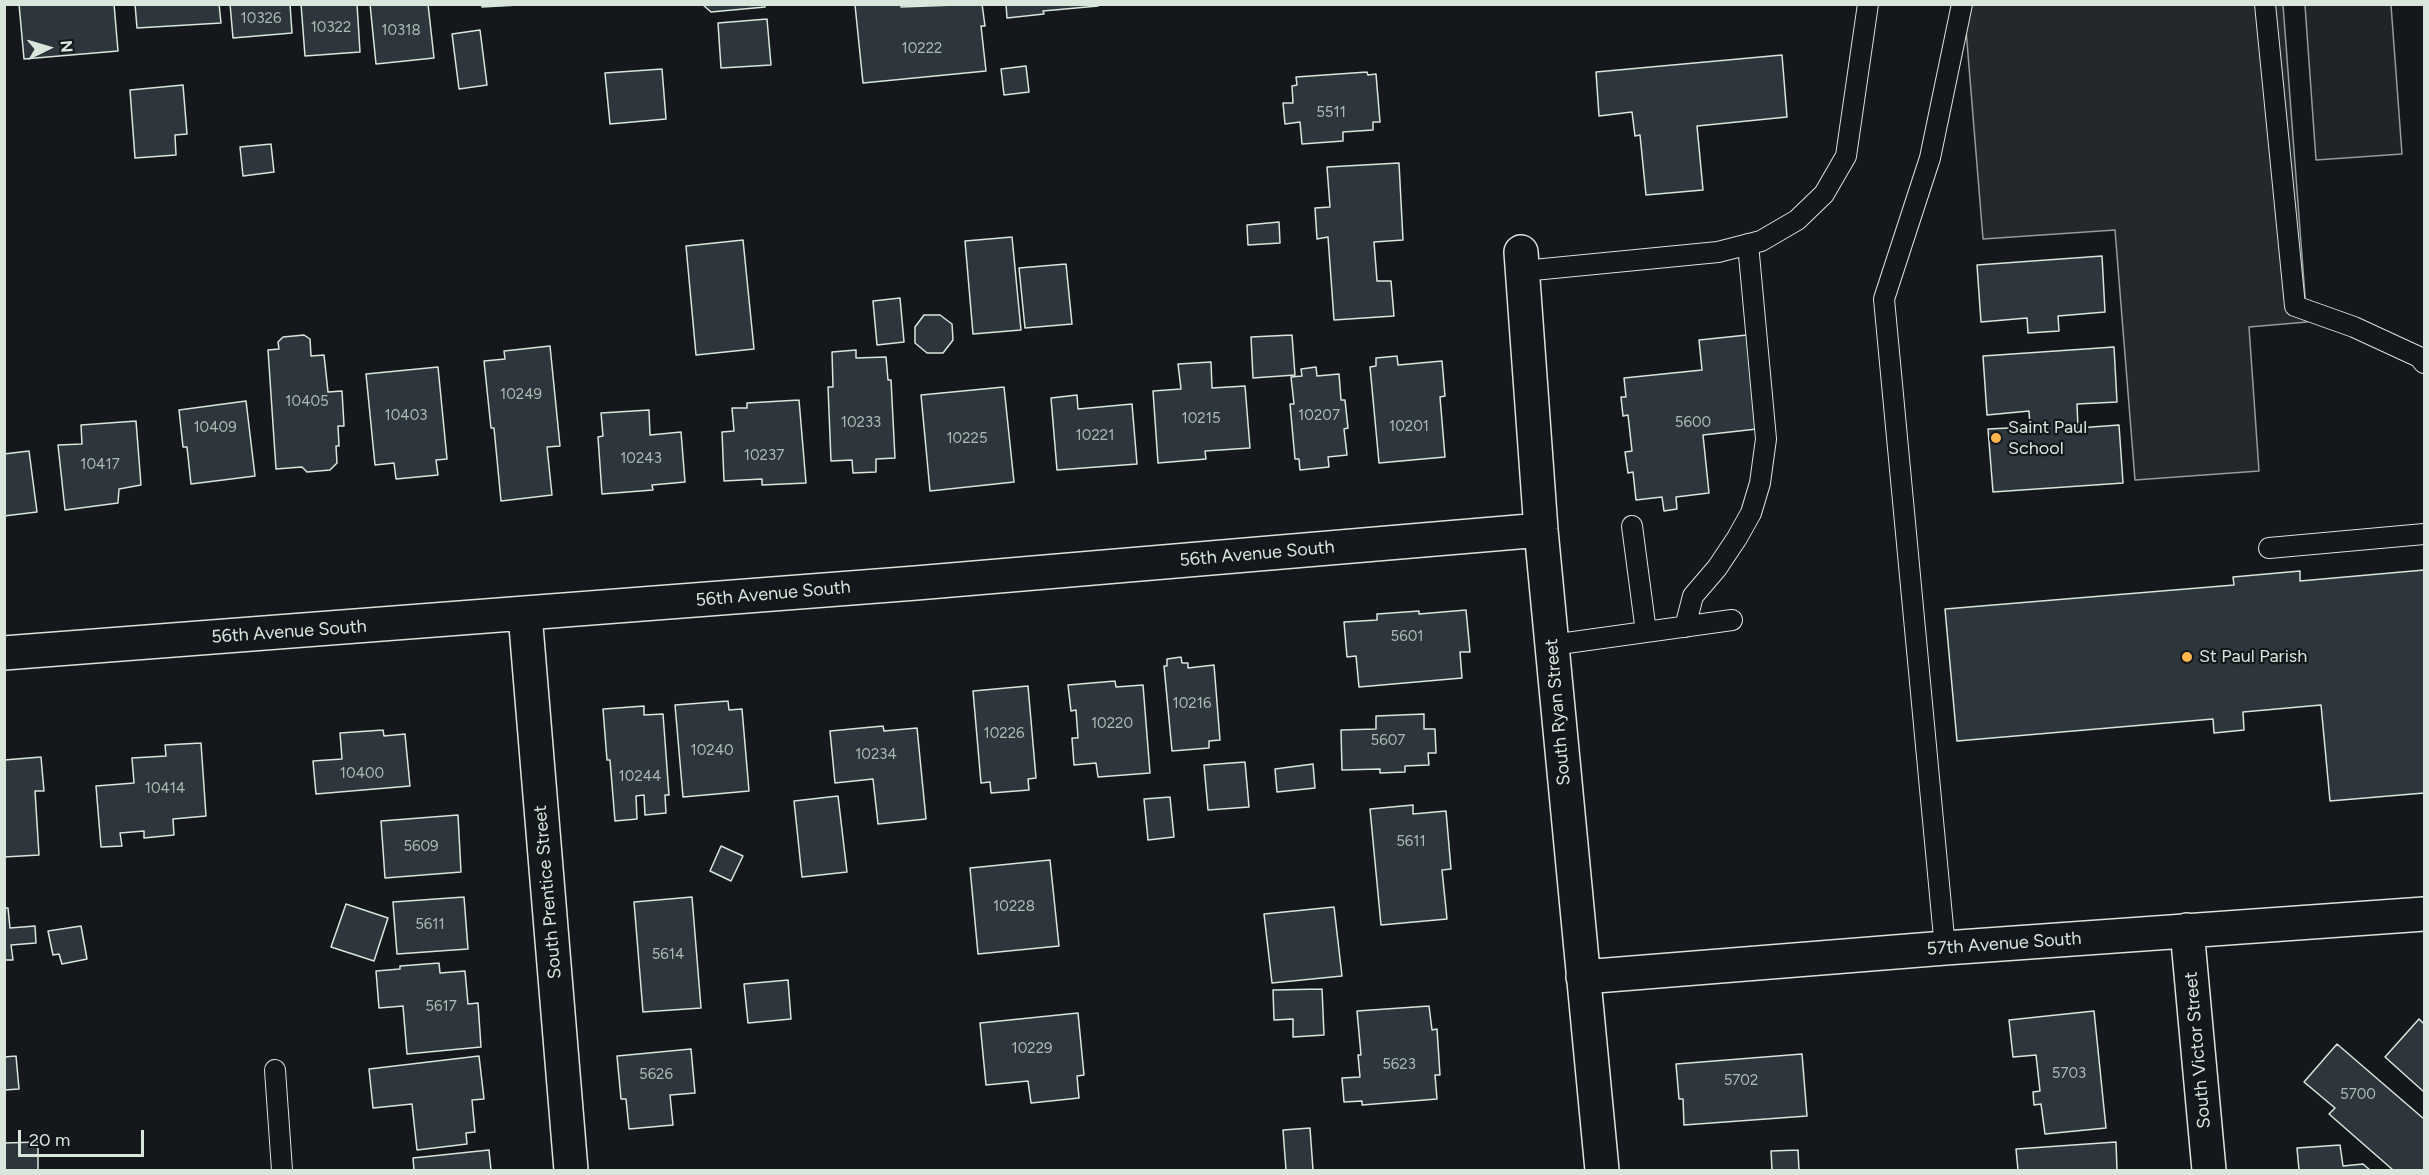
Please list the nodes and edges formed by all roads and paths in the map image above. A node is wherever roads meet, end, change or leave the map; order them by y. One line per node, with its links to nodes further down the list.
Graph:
1 (1868, 4): 4 (lane)
2 (1962, 4): 19 (lane)
3 (2265, 4): 6 (lane)
4 (1748, 244): 5 (lane); 13 (lane)
5 (1522, 261): 8 (street, South Ryan Street)
6 (2424, 363)
7 (1632, 526): 14 (lane)
8 (1541, 530): 11 (street, 56th Avenue South); 15 (street, South Ryan Street)
9 (2424, 534): 10 (lane)
10 (2269, 548)
11 (525, 614): 16 (street, 56th Avenue South); 23 (street, South Prentice Street)
12 (1732, 620): 13 (lane)
13 (1685, 627): 14 (lane)
14 (1646, 632): 15 (lane)
15 (1552, 645): 20 (street, South Ryan Street)
16 (4, 653)
17 (2424, 914): 18 (street, 57th Avenue South)
18 (2187, 930): 19 (street, 57th Avenue South); 25 (street, South Victor Street)
19 (1945, 948): 20 (street, 57th Avenue South)
20 (1583, 977): 24 (street, South Ryan Street)
21 (275, 1070): 22 (lane)
22 (282, 1170)
23 (571, 1170)
24 (1602, 1170)
25 (2209, 1170)

